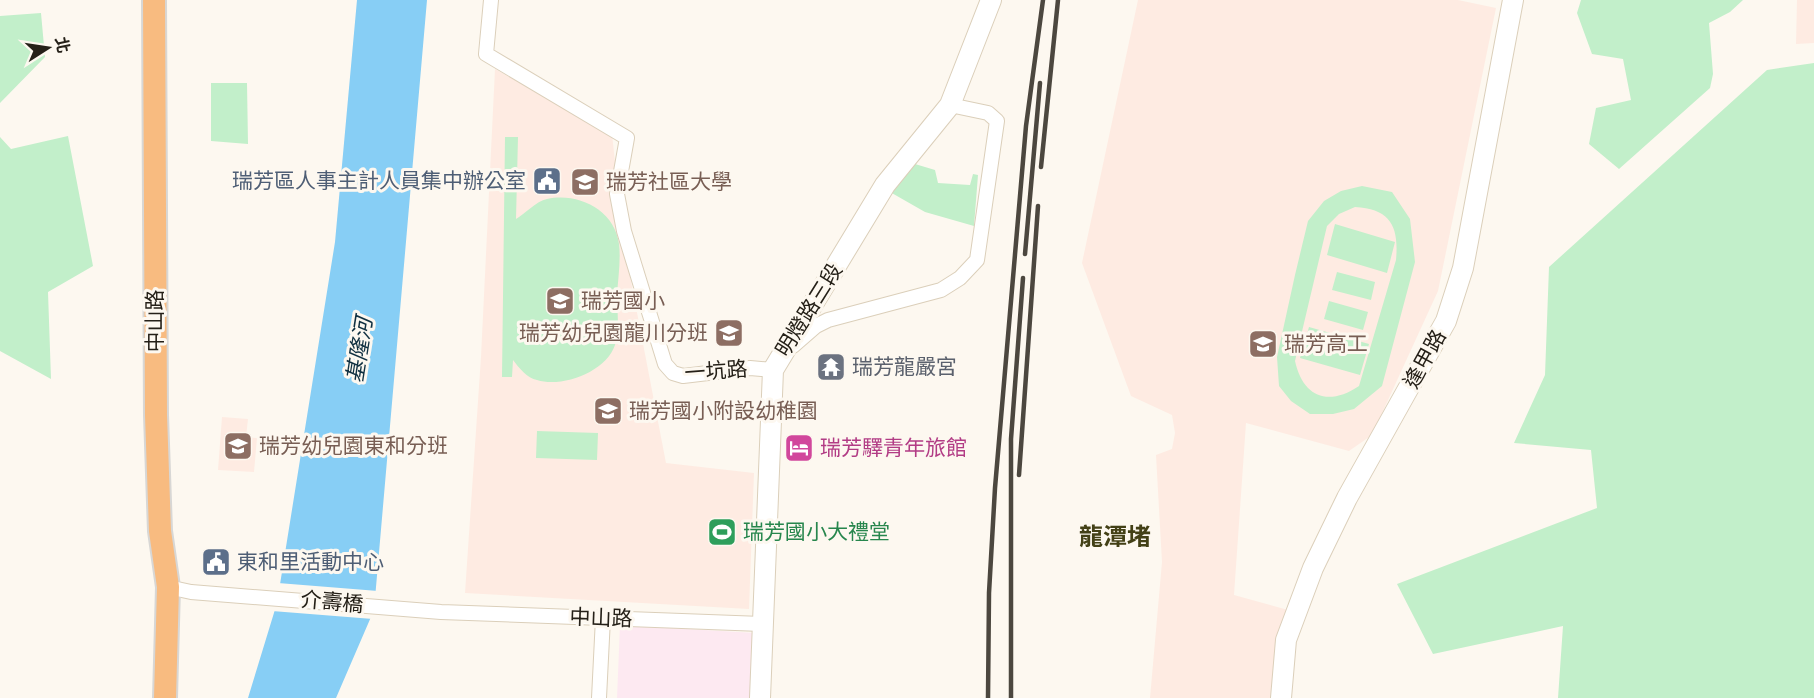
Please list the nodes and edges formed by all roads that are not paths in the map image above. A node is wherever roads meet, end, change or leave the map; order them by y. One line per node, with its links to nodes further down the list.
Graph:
1 (154, 0): 7 (main road, 中山路)
2 (491, 0): 6 (street, 一坑路)
3 (991, 0): 5 (street, 明燈路三段)
4 (1513, 0): 14 (street, 逢甲路)
5 (950, 105): 6 (street, 明燈路三段); 6 (street, 一坑路)
6 (773, 370): 10 (street, 明燈路三段)
7 (168, 587): 8 (street, 介壽橋); 11 (main road, 中山路)
8 (441, 612): 9 (street, 中山路)
9 (603, 618): 10 (street, 中山路); 12 (street)
10 (762, 624): 13 (street, 明燈路三段)
11 (165, 698)
12 (599, 698)
13 (760, 698)
14 (1281, 698)

